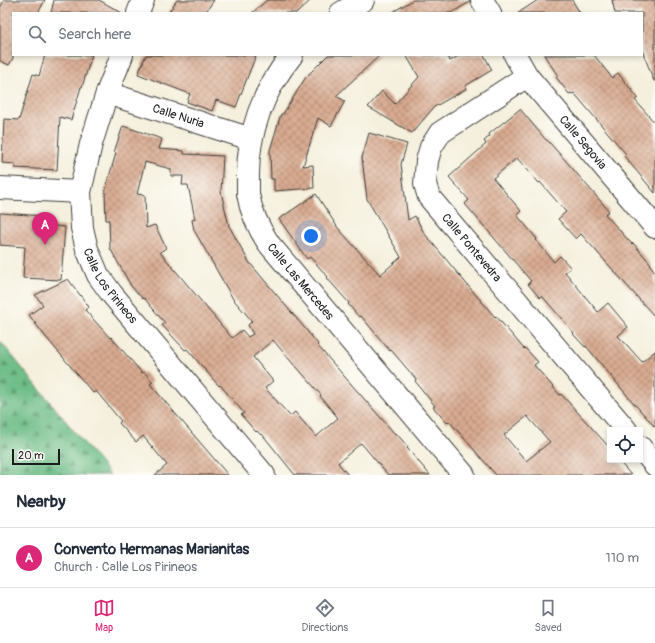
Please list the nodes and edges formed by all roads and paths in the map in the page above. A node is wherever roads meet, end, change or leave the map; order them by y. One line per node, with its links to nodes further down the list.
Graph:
1 (363, 0): 3 (street)
2 (482, 0): 4 (street)
3 (343, 12)
4 (489, 12)
5 (122, 56): 9 (street, Calle Los Pirineos)
6 (291, 56): 10 (street, Calle Las Mercedes)
7 (516, 56): 8 (street, Calle Segovia)
8 (527, 76): 13 (street, Calle Segovia); 14 (street, Calle Pontevedra)
9 (107, 93): 10 (street, Calle Nuria); 12 (street, Calle Los Pirineos)
10 (251, 139): 18 (street, Calle Las Mercedes)
11 (0, 188): 12 (street)
12 (80, 192): 17 (street, Calle Los Pirineos)
13 (655, 227)
14 (623, 427)
15 (643, 451): 16 (street)
16 (655, 465)
17 (264, 475)
18 (464, 475)

